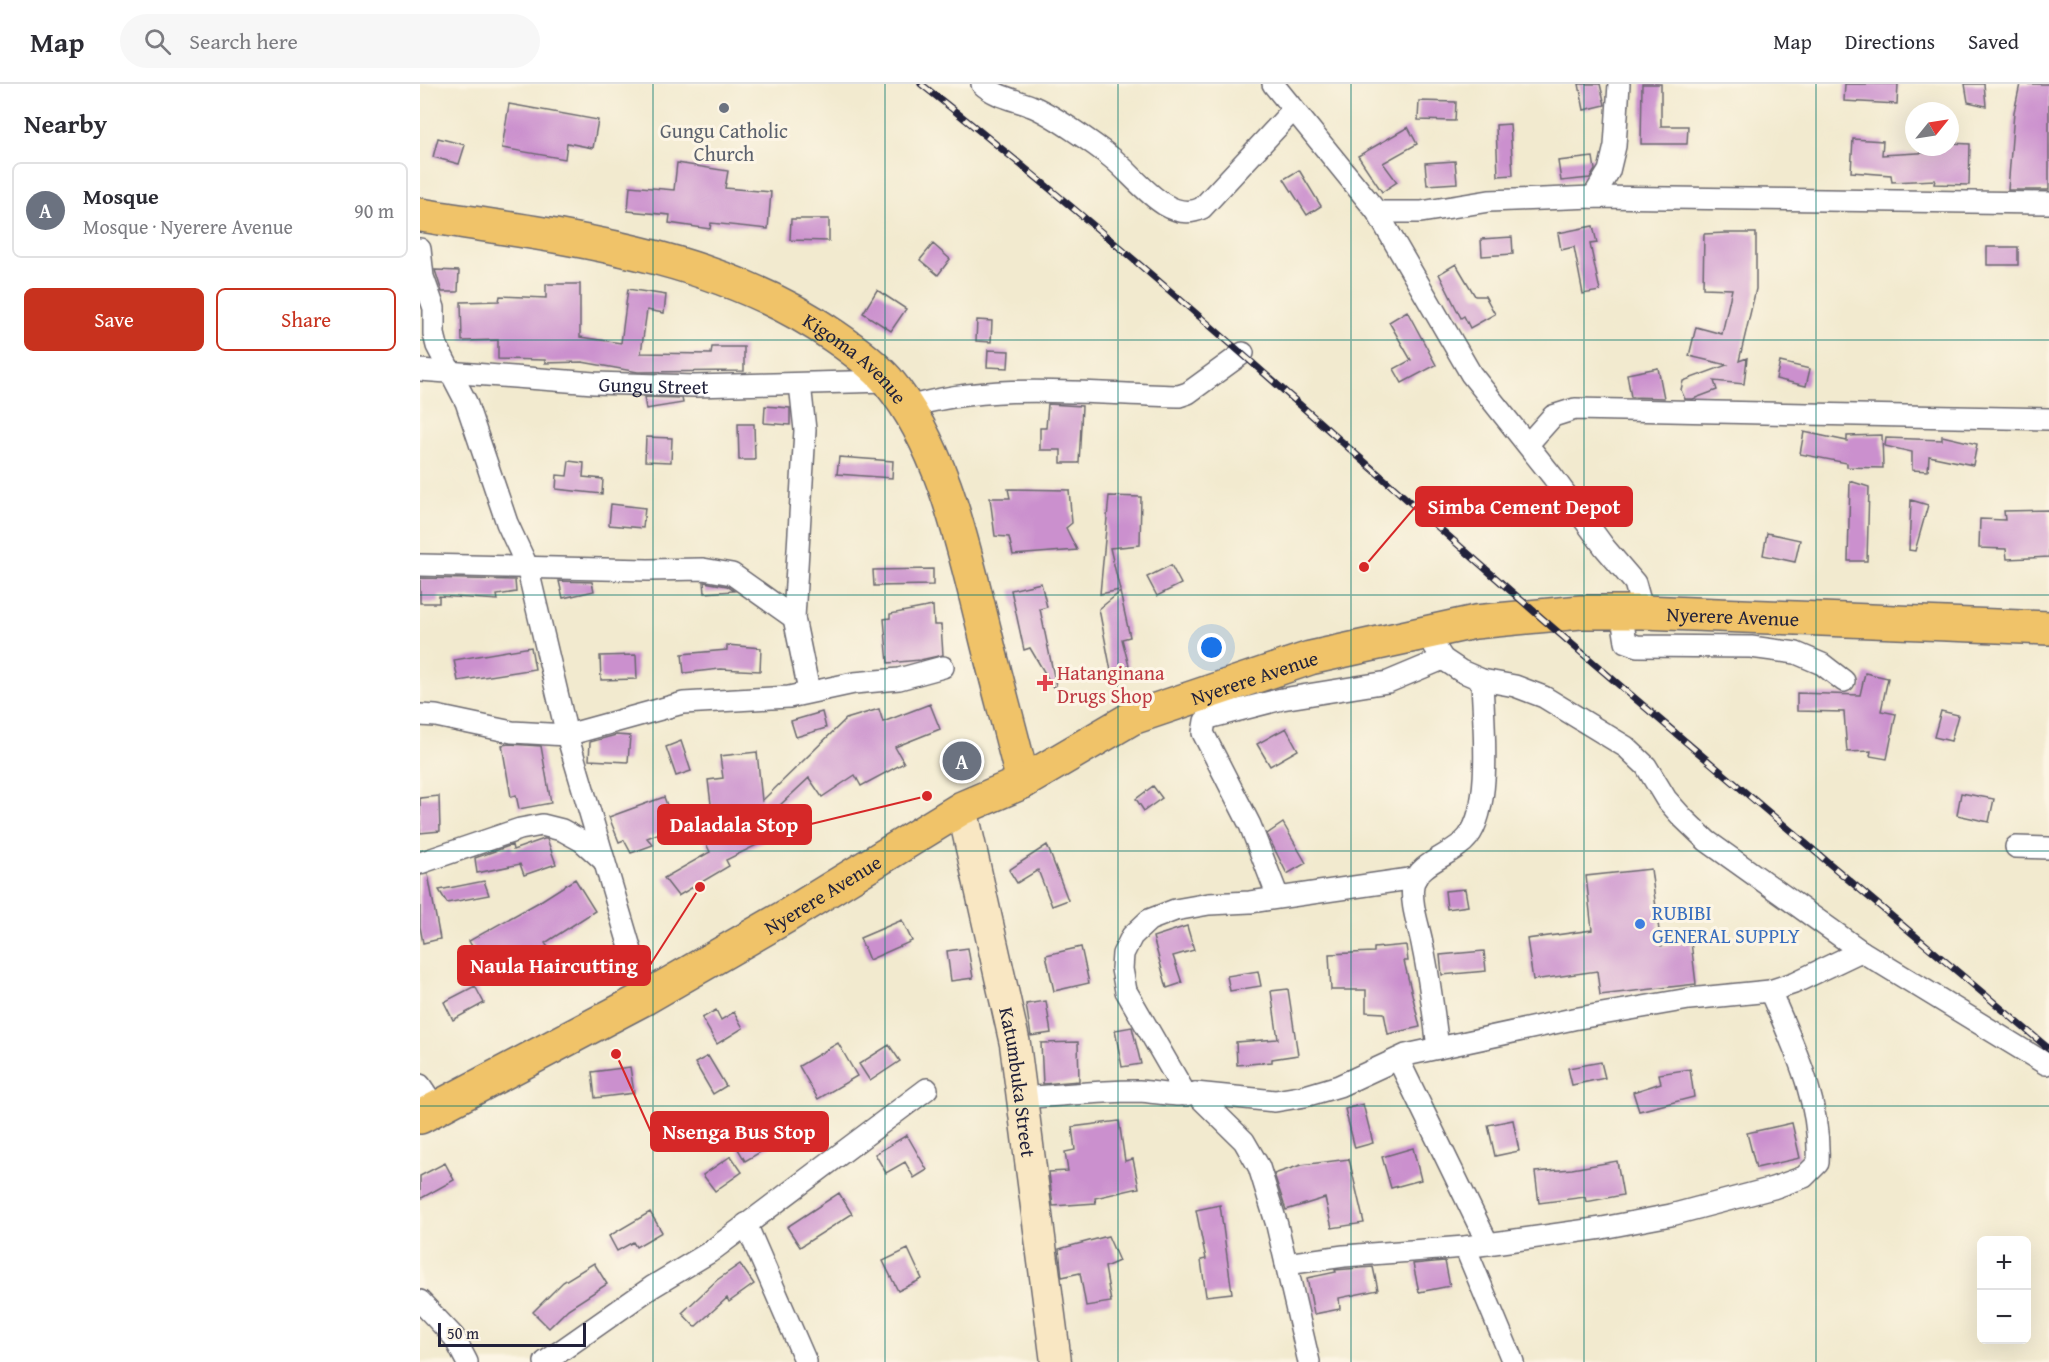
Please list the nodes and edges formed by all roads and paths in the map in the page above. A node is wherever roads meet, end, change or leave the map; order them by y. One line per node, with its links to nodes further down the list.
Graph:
1 (982, 84): 4 (street)
2 (1273, 84): 4 (street)
3 (1619, 84): 5 (street)
4 (1293, 110): 7 (street)
5 (1593, 197): 6 (street); 7 (street)
6 (2049, 203)
7 (1377, 212): 17 (street)
8 (421, 222): 13 (main road, Kigoma Avenue)
9 (420, 249): 12 (street)
10 (1243, 353): 15 (street)
11 (420, 370): 12 (street, Gungu Street)
12 (449, 371): 14 (street, Gungu Street); 19 (street)
13 (888, 381): 14 (street, Gungu Street); 15 (main road, Kigoma Avenue)
14 (800, 384): 21 (street)
15 (906, 408): 30 (main road, Kigoma Avenue)
16 (2049, 419): 17 (street)
17 (1528, 444): 20 (street)
18 (420, 565): 19 (street)
19 (527, 566): 21 (street); 29 (street)
20 (1632, 612): 22 (main road, Nyerere Avenue); 23 (main road, Nyerere Avenue); 26 (street)
21 (794, 618): 27 (street)
22 (2049, 628)
23 (1434, 646): 25 (street); 30 (main road, Nyerere Avenue); 37 (street)
24 (943, 668): 27 (street)
25 (1482, 680): 36 (street); 38 (street)
26 (1844, 681)
27 (809, 691): 29 (street)
28 (420, 715): 29 (street)
29 (567, 735): 34 (street)
30 (1023, 782): 31 (main road, Nyerere Avenue)
31 (962, 808): 40 (main road, Nyerere Avenue); 46 (main road, Katumbuka Street)
32 (2016, 847): 33 (street)
33 (2049, 848)
34 (602, 859): 35 (street); 40 (street)
35 (420, 863)
36 (1416, 878): 37 (street); 41 (street)
37 (1278, 897): 45 (street)
38 (1861, 951): 39 (street); 43 (street)
39 (1770, 991): 41 (street); 49 (street)
40 (645, 998): 47 (main road, Nyerere Avenue)
41 (1438, 1048): 42 (street)
42 (1398, 1059): 45 (street); 49 (street)
43 (2046, 1064)
44 (927, 1089): 48 (street)
45 (1191, 1094): 46 (street); 51 (street)
46 (1022, 1098): 56 (main road, Katumbuka Street)
47 (425, 1104)
48 (746, 1224): 54 (street); 55 (street)
49 (1488, 1244): 50 (street)
50 (1466, 1247): 51 (street); 58 (street)
51 (1286, 1264): 57 (street)
52 (420, 1301): 53 (street)
53 (467, 1362)
54 (545, 1362)
55 (806, 1362)
56 (1056, 1362)
57 (1309, 1362)
58 (1513, 1362)

